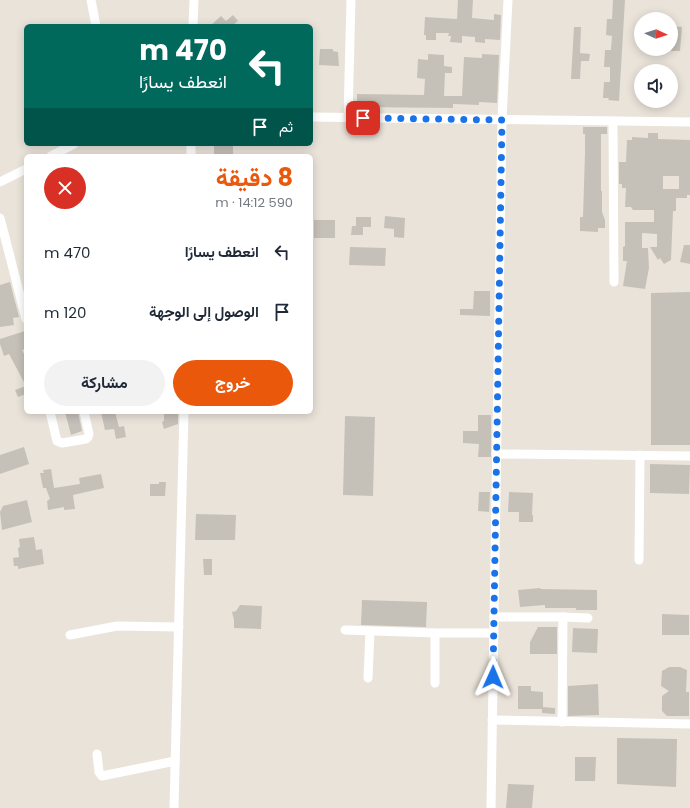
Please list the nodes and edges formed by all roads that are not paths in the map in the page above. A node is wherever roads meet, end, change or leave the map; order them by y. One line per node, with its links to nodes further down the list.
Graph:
1 (91, 0): 5 (street)
2 (194, 0): 6 (street)
3 (351, 0): 8 (street)
4 (508, 0): 9 (street)
5 (96, 24)
6 (193, 24)
7 (313, 117): 8 (street)
8 (348, 118): 9 (street)
9 (502, 120): 10 (street); 22 (street)
10 (614, 121): 11 (street); 17 (street)
11 (690, 122)
12 (70, 146): 13 (street)
13 (55, 154)
14 (24, 170): 15 (street)
15 (0, 182)
16 (0, 218): 18 (street)
17 (614, 282)
18 (24, 311)
19 (50, 414): 20 (street)
20 (84, 414)
21 (184, 414): 29 (street)
22 (496, 454): 23 (street); 26 (street)
23 (640, 455): 24 (street); 25 (street)
24 (690, 456)
25 (639, 560)
26 (494, 617): 27 (street); 33 (street)
27 (564, 617): 28 (street); 38 (street)
28 (588, 618)
29 (179, 627): 34 (street); 41 (street)
30 (345, 630): 31 (street)
31 (370, 631): 32 (street); 35 (street)
32 (435, 633): 33 (street); 36 (street)
33 (494, 633): 37 (street)
34 (70, 635)
35 (368, 678)
36 (435, 684)
37 (492, 720): 38 (street); 43 (street)
38 (562, 722): 39 (street)
39 (690, 724)
40 (97, 754): 41 (street)
41 (175, 761): 42 (street)
42 (174, 808)
43 (491, 808)

